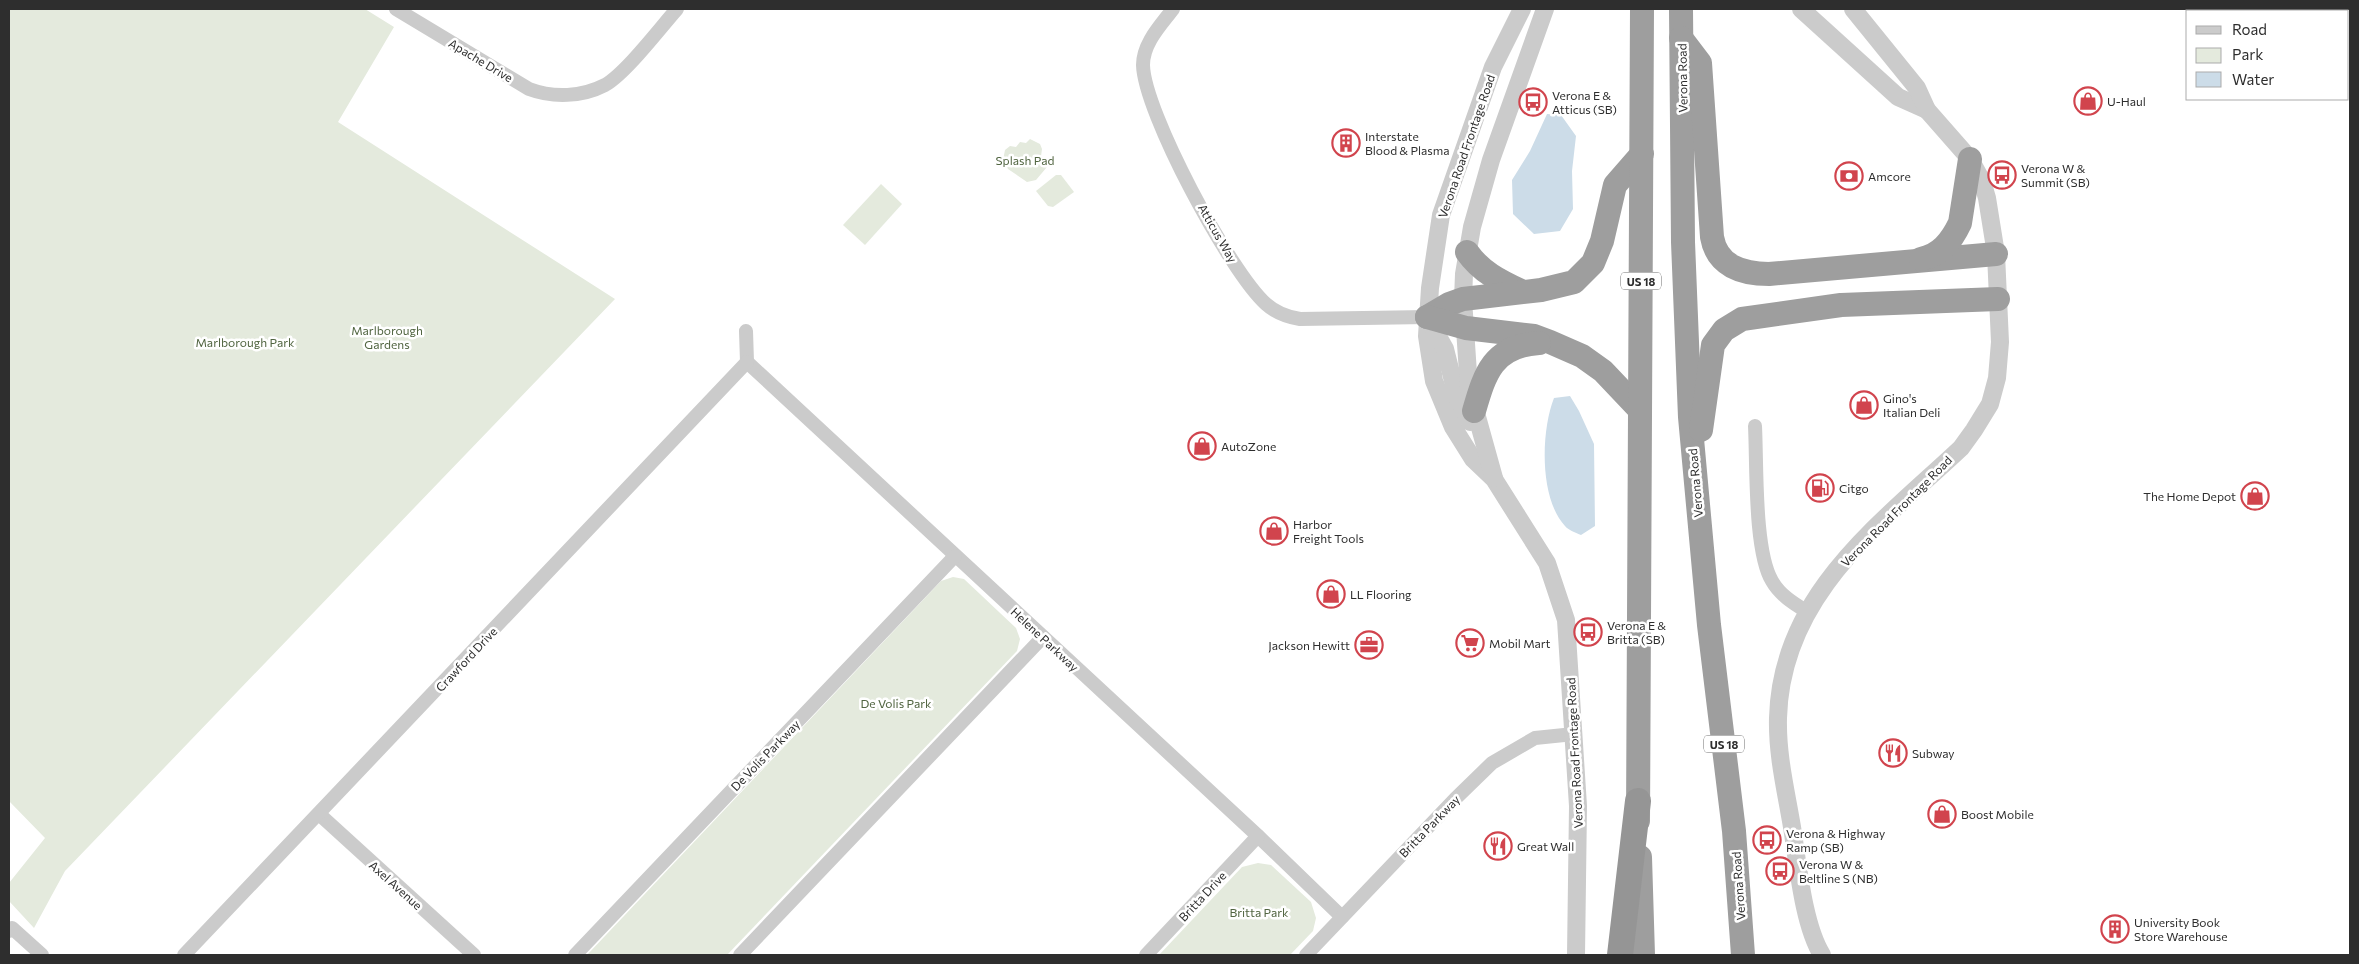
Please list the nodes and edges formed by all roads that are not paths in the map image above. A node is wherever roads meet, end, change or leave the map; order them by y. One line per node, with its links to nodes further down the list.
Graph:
1 (396, 9): 2 (street, Apache Drive)
2 (678, 9)
3 (1173, 9): 20 (street, Atticus Way)
4 (1522, 9): 20 (street, Verona Road Frontage Road)
5 (1545, 9): 14 (street, Verona Road Frontage Road)
6 (1642, 9): 12 (highway, US 18)
7 (1681, 9): 10 (highway, Verona Road / US 18)
8 (1801, 9): 11 (street, Verona Road Frontage Road)
9 (1853, 9): 11 (street, Verona Road Frontage Road)
10 (1681, 38): 16 (highway); 30 (highway, Verona Road / US 18)
11 (1927, 110): 13 (street, Verona Road Frontage Road)
12 (1642, 154): 17 (highway); 25 (highway, US 18)
13 (1970, 159): 15 (street, Verona Road Frontage Road); 16 (highway)
14 (1467, 252): 17 (highway); 18 (street, Verona Road Frontage Road)
15 (1996, 254): 16 (highway); 19 (street, Verona Road Frontage Road)
16 (1903, 263)
17 (1521, 291): 18 (highway)
18 (1463, 299): 20 (highway); 21 (street, Verona Road Frontage Road)
19 (1998, 299): 30 (highway); 32 (street, Verona Road Frontage Road)
20 (1427, 317): 21 (highway); 28 (street); 29 (street, Verona Road Frontage Road)
21 (1466, 328): 23 (highway); 26 (street, Verona Road Frontage Road)
22 (746, 331): 24 (street)
23 (1550, 342): 25 (highway); 26 (highway)
24 (747, 362): 31 (street, Helene Parkway); 36 (street, Crawford Drive)
25 (1639, 409): 35 (highway, US 18)
26 (1474, 411): 28 (street, Verona Road Frontage Road)
27 (1755, 426): 32 (street)
28 (1482, 438): 29 (street, Verona Road Frontage Road)
29 (1494, 479): 34 (street, Verona Road Frontage Road)
30 (1694, 484): 50 (highway, Verona Road / US 18)
31 (956, 556): 33 (street, Helene Parkway); 43 (street, De Volis Parkway)
32 (1806, 611): 51 (street, Verona Road Frontage Road)
33 (1043, 637): 37 (street, Helene Parkway); 44 (street)
34 (1574, 734): 38 (street, Britta Parkway); 47 (street, Verona Road Frontage Road)
35 (1638, 801): 48 (highway, US 18); 49 (highway)
36 (319, 814): 41 (street, Crawford Drive); 42 (street, Axel Avenue)
37 (1258, 836): 38 (street, Helene Parkway); 45 (street, Britta Drive)
38 (1342, 917): 46 (street, Britta Parkway)
39 (10, 929): 40 (street)
40 (42, 955)
41 (184, 955)
42 (474, 955)
43 (575, 955)
44 (740, 955)
45 (1146, 955)
46 (1306, 955)
47 (1576, 955)
48 (1620, 955)
49 (1643, 955)
50 (1743, 955)
51 (1822, 955)

